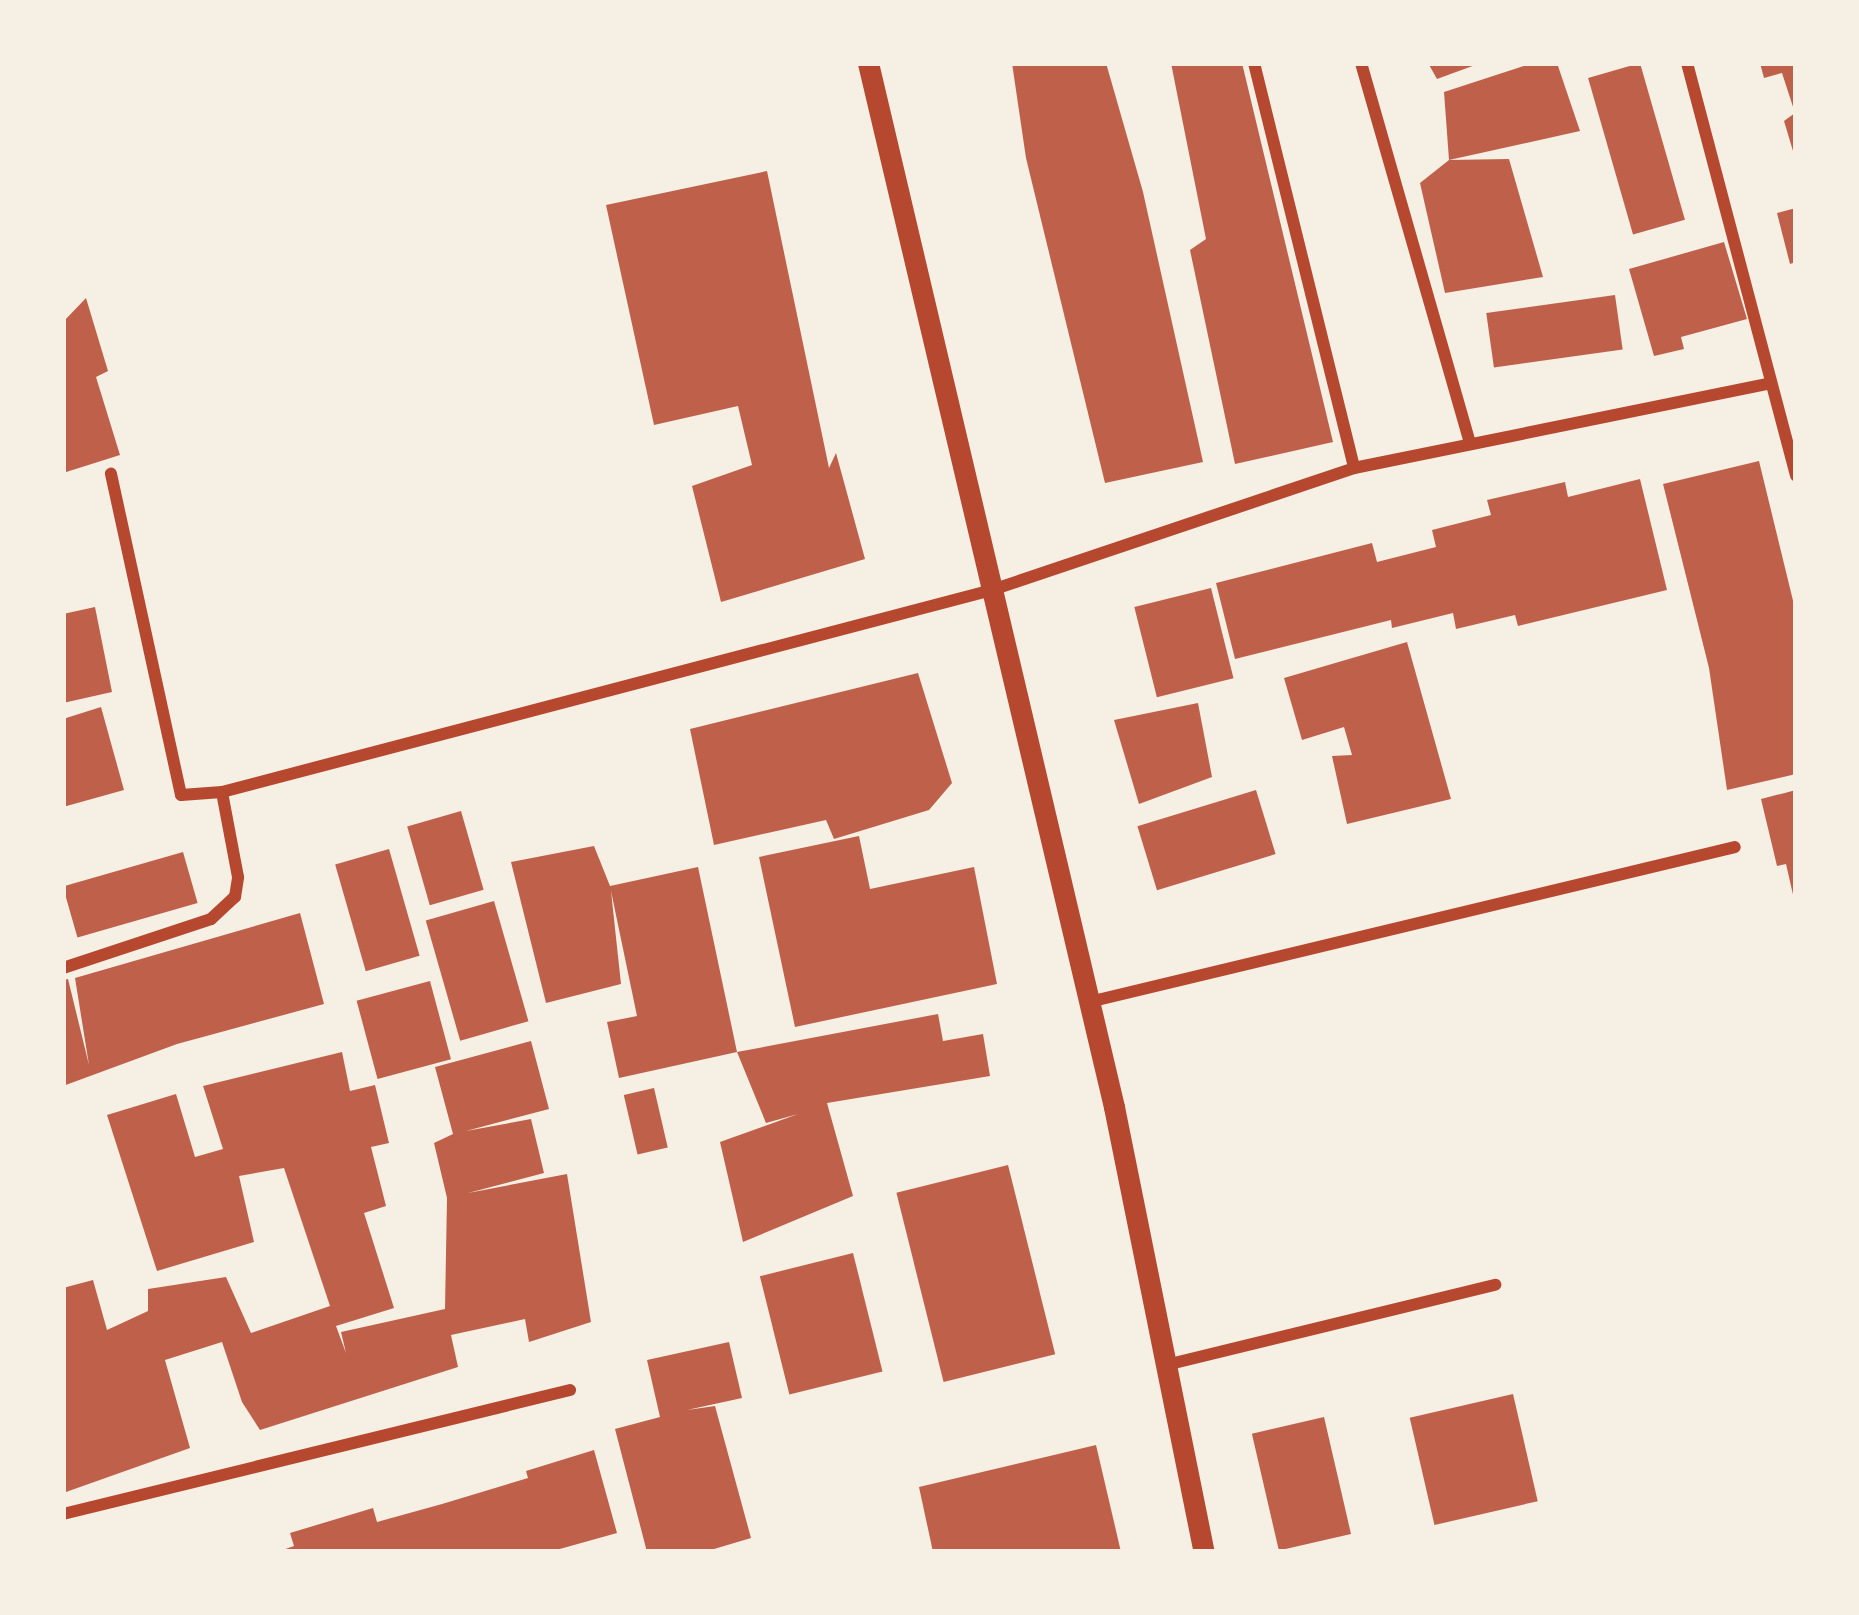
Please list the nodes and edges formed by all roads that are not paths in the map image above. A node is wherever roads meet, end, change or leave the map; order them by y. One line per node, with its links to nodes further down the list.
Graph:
1 (868, 63): 10 (street)
2 (1254, 63): 7 (street)
3 (1361, 63): 6 (street)
4 (1687, 63): 5 (street)
5 (1768, 384): 6 (street); 9 (street)
6 (1469, 443): 7 (street)
7 (1354, 469): 10 (street)
8 (111, 474): 11 (street)
9 (1796, 476)
10 (992, 590): 11 (street); 14 (street)
11 (222, 792): 13 (street)
12 (1735, 847): 14 (street)
13 (63, 968)
14 (1088, 1002): 16 (street)
15 (1495, 1286): 16 (street)
16 (1166, 1365): 19 (street)
17 (571, 1390): 18 (street)
18 (63, 1514)
19 (1204, 1552)

